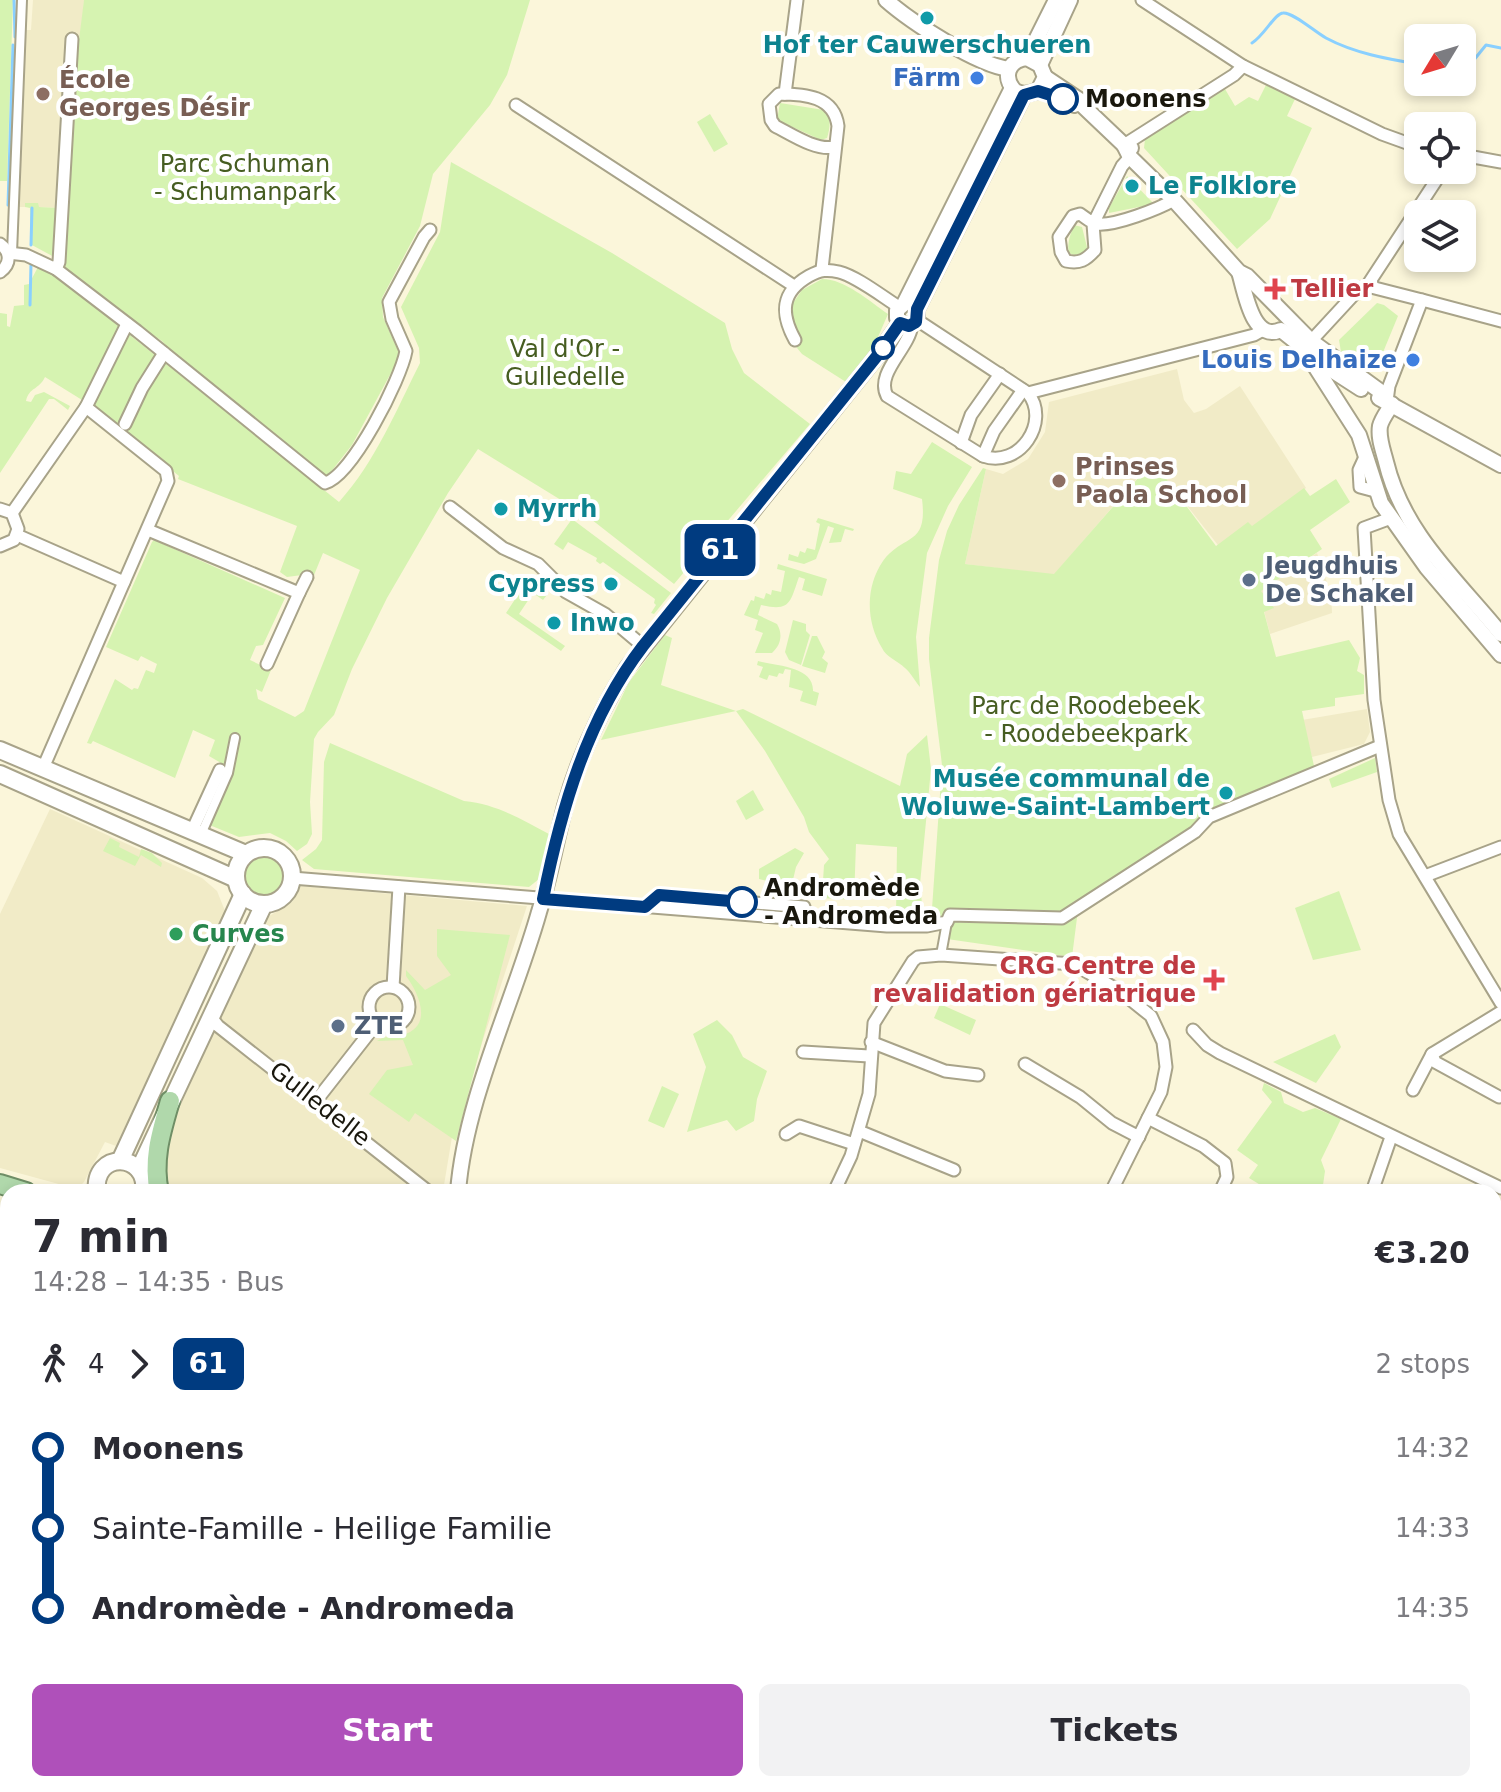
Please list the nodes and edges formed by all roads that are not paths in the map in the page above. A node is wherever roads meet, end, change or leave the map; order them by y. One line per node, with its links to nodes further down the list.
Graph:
1 (22, 0): 21 (street)
2 (797, 0): 11 (street)
3 (886, 0): 9 (street)
4 (1056, 0): 10 (street)
5 (1070, 0): 10 (street)
6 (1142, 0): 8 (street)
7 (72, 39): 22 (street)
8 (1243, 66): 13 (street); 15 (street)
9 (1009, 69): 10 (street); 10 (street)
10 (1031, 79): 15 (street); 30 (street)
11 (785, 94): 14 (street); 14 (street)
12 (516, 105): 26 (street)
13 (1404, 142)
14 (834, 147): 23 (street)
15 (1127, 151): 19 (street); 19 (street)
16 (1476, 158): 17 (street)
17 (1501, 162)
18 (1434, 184): 27 (street)
19 (1174, 200): 25 (street)
20 (430, 230): 37 (street)
21 (7, 250): 22 (street); 24 (street)
22 (56, 269): 33 (street)
23 (822, 269): 26 (street); 30 (street)
24 (0, 272)
25 (1239, 272): 29 (street); 34 (street)
26 (794, 286): 35 (street)
27 (1367, 286): 28 (street); 36 (street)
28 (1422, 300): 31 (street); 40 (street)
29 (1273, 305): 32 (street); 34 (street)
30 (908, 315): 38 (street); 43 (street); 56 (street)
31 (1501, 321)
32 (1283, 323): 34 (street); 36 (street)
33 (127, 324): 37 (street); 41 (street)
34 (1260, 327): 39 (street)
35 (795, 340)
36 (1307, 345): 40 (street); 48 (street)
37 (164, 353): 42 (street)
38 (1000, 374): 39 (street); 43 (street)
39 (1026, 392): 44 (street); 44 (street)
40 (1389, 402): 45 (street); 48 (street)
41 (86, 407): 47 (street); 49 (street)
42 (125, 424)
43 (961, 443): 44 (street)
44 (983, 456)
45 (1501, 465)
46 (450, 507): 56 (street)
47 (6, 511): 50 (street)
48 (1398, 516): 55 (street); 57 (street); 60 (street)
49 (148, 530): 53 (street); 54 (street)
50 (17, 535): 51 (street); 53 (street)
51 (0, 546)
52 (307, 577): 54 (street)
53 (124, 582): 62 (street)
54 (299, 593): 58 (street)
55 (1501, 634)
56 (643, 646): 72 (street)
57 (1501, 655)
58 (267, 664)
59 (235, 738): 65 (street)
60 (1380, 746): 68 (street); 74 (street)
61 (0, 750): 62 (main road)
62 (43, 768): 65 (main road)
63 (220, 770): 65 (street)
64 (0, 774): 70 (main road)
65 (198, 830): 67 (main road)
66 (1501, 847): 68 (street)
67 (246, 854): 69 (main road); 70 (main road)
68 (1425, 876): 77 (street)
69 (292, 878): 71 (street); 73 (main road)
70 (240, 887): 73 (main road); 98 (main road)
71 (399, 887): 72 (street); 76 (street)
72 (543, 899): 74 (street); 105 (street)
73 (264, 904): 79 (main road)
74 (947, 922): 75 (street)
75 (941, 955): 82 (street); 92 (street)
76 (393, 987): 80 (street); 80 (street)
77 (1501, 1003)
78 (1501, 1012): 84 (street)
79 (211, 1017): 90 (main road); 91 (street, Gulledelle)
80 (377, 1023): 91 (street)
81 (1193, 1030): 96 (street)
82 (871, 1042): 85 (street); 87 (street)
83 (803, 1052): 85 (street)
84 (1432, 1054): 88 (street); 89 (street)
85 (869, 1056): 93 (street)
86 (1025, 1064): 95 (street)
87 (978, 1075)
88 (1413, 1090)
89 (1499, 1097)
90 (170, 1101): 99 (main road); 103 (highway)
91 (316, 1101): 104 (street, Gulledelle)
92 (1148, 1118): 95 (street); 108 (street)
93 (859, 1131): 97 (street); 100 (street)
94 (786, 1134): 97 (street)
95 (1139, 1137): 107 (street)
96 (1391, 1137): 109 (street); 110 (street)
97 (854, 1144): 106 (street)
98 (120, 1161): 99 (main road); 101 (main road)
99 (139, 1170): 102 (main road)
100 (954, 1170)
101 (98, 1184)
102 (143, 1184)
103 (158, 1184)
104 (419, 1184)
105 (459, 1184)
106 (837, 1184)
107 (1115, 1184)
108 (1224, 1184)
109 (1375, 1184)
110 (1492, 1184)

